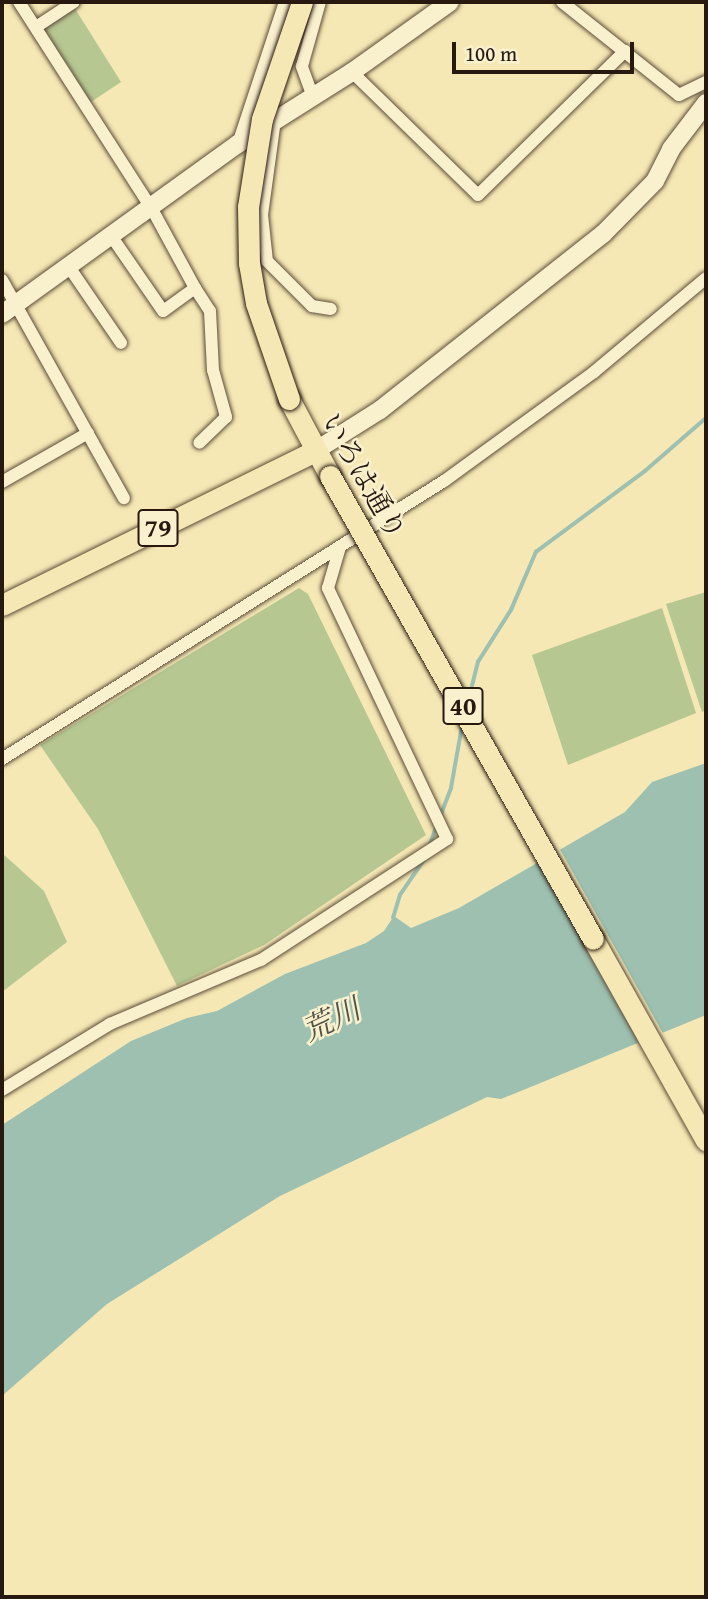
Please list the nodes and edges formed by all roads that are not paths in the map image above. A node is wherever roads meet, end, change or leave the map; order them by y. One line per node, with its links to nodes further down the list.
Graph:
1 (19, 2): 8 (street)
2 (74, 2): 8 (street)
3 (285, 2): 15 (street)
4 (302, 2): 27 (main road, いろは通り / 40, bridge)
5 (320, 2): 12 (street)
6 (450, 2): 10 (street)
7 (562, 2): 9 (street)
8 (36, 27): 16 (street)
9 (625, 51): 10 (street); 11 (street)
10 (352, 72): 12 (street)
11 (706, 82)
12 (313, 97): 14 (street)
13 (706, 103): 27 (street)
14 (275, 120): 15 (street); 23 (street)
15 (238, 144): 16 (street)
16 (152, 209): 17 (street); 21 (street)
17 (112, 237): 18 (street); 21 (street)
18 (69, 267): 22 (street); 24 (street)
19 (706, 278): 30 (street)
20 (2, 280): 22 (street)
21 (195, 288): 26 (street)
22 (9, 309): 25 (street)
23 (331, 309)
24 (121, 343)
25 (88, 433): 28 (street); 29 (street)
26 (199, 443)
27 (315, 451): 31 (main road, 79); 34 (main road, いろは通り / 40, bridge)
28 (2, 482)
29 (124, 498)
30 (340, 547): 32 (street); 33 (street)
31 (2, 605)
32 (2, 759)
33 (2, 1090)
34 (706, 1140)

